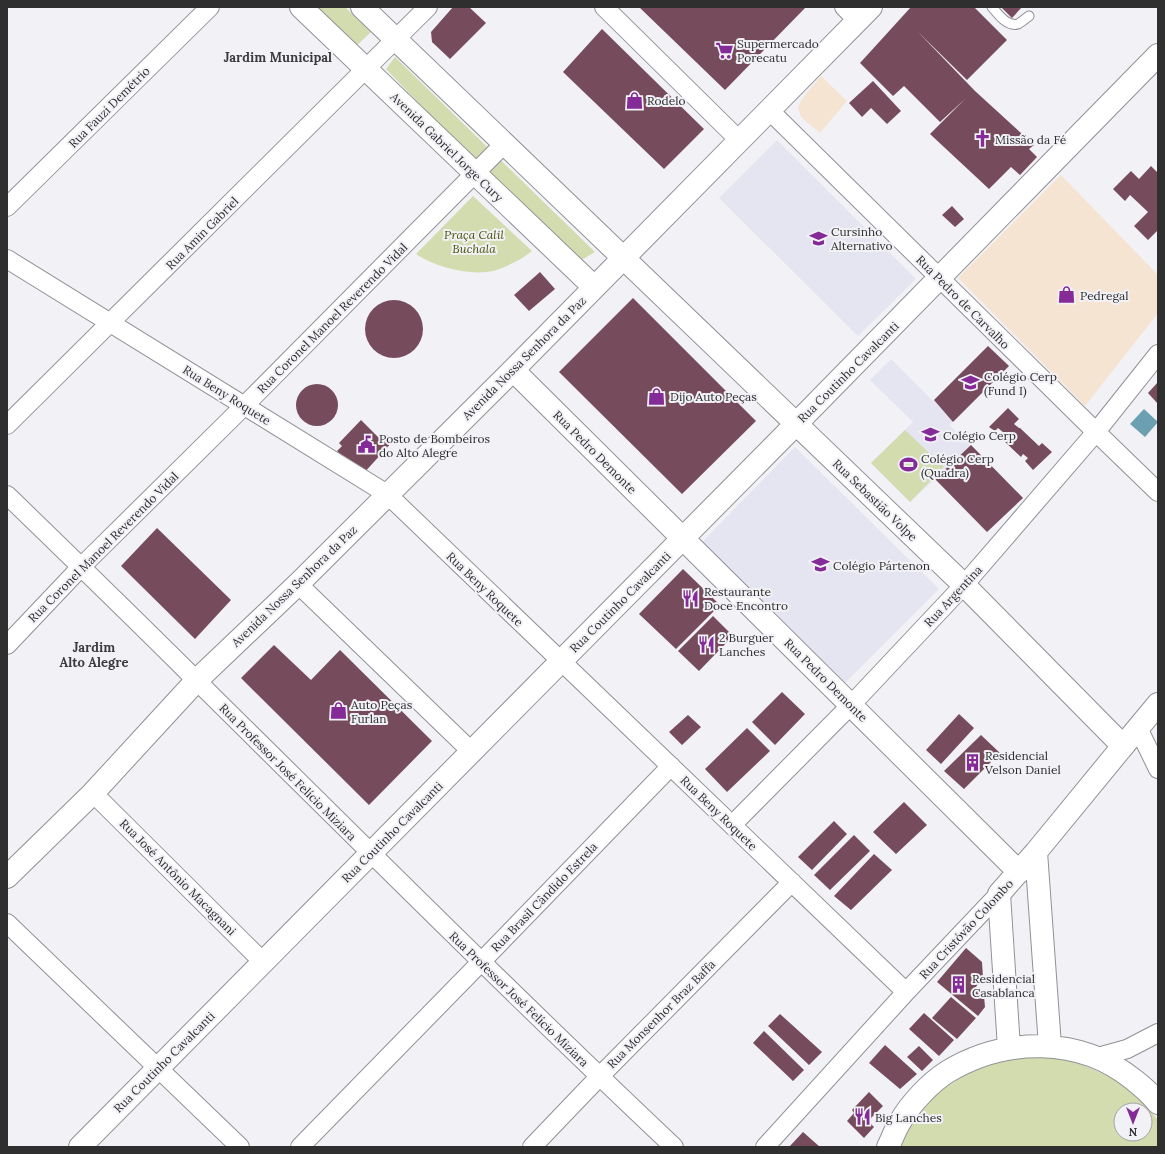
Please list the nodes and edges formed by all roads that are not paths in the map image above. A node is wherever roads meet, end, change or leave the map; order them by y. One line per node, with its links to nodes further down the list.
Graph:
1 (210, 7): 16 (street, Rua Fauzi Demétrio)
2 (300, 7): 11 (main road, Avenida Gabriel Jorge Cury)
3 (362, 7): 9 (main road)
4 (428, 7): 9 (street, Rua Amin Gabriel)
5 (604, 7): 13 (street)
6 (992, 7): 8 (lane)
7 (858, 12): 12 (main road, Avenida Nossa Senhora da Paz)
8 (1029, 16)
9 (396, 40): 11 (street, Rua Amin Gabriel); 14 (main road)
10 (1158, 55): 19 (main road, Rua Coutinho Cavalcanti)
11 (367, 69): 15 (main road, Avenida Gabriel Jorge Cury); 21 (street, Rua Amin Gabriel)
12 (770, 111): 13 (main road, Avenida Nossa Senhora da Paz); 19 (street, Rua Pedro de Carvalho)
13 (740, 141): 17 (main road, Avenida Nossa Senhora da Paz)
14 (504, 144): 15 (street, Rua Coronel Manoel Reverendo Vidal); 17 (main road)
15 (474, 174): 20 (main road, Avenida Gabriel Jorge Cury); 24 (street, Rua Coronel Manoel Reverendo Vidal)
16 (7, 207)
17 (623, 257): 20 (main road, Avenida Nossa Senhora da Paz); 25 (main road, Rua Sebastião Volpe)
18 (7, 259): 21 (street, Rua Beny Roquete)
19 (940, 278): 25 (main road, Rua Coutinho Cavalcanti); 27 (street, Rua Pedro de Carvalho)
20 (594, 287): 23 (main road, Avenida Nossa Senhora da Paz)
21 (110, 323): 24 (street, Rua Beny Roquete); 26 (street, Rua Amin Gabriel)
22 (1158, 354): 27 (street, Rua Argentina)
23 (513, 370): 29 (main road, Avenida Nossa Senhora da Paz); 31 (main road, Rua Pedro Demonte)
24 (244, 406): 29 (street, Rua Beny Roquete); 32 (street, Rua Coronel Manoel Reverendo Vidal)
25 (796, 424): 31 (main road, Rua Coutinho Cavalcanti); 34 (main road, Rua Sebastião Volpe)
26 (7, 425)
27 (1096, 432): 28 (street, Rua Pedro de Carvalho); 34 (street, Rua Argentina)
28 (1158, 492)
29 (387, 494): 33 (main road, Avenida Nossa Senhora da Paz); 36 (street, Rua Beny Roquete)
30 (7, 495): 32 (street, Rua Professor José Felício Miziara)
31 (683, 538): 36 (main road, Rua Coutinho Cavalcanti); 39 (main road, Rua Pedro Demonte)
32 (80, 567): 35 (street, Rua Coronel Manoel Reverendo Vidal); 37 (street, Rua Professor José Felício Miziara)
33 (298, 584): 37 (main road, Avenida Nossa Senhora da Paz); 42 (street)
34 (964, 585): 39 (street, Rua Argentina); 41 (main road, Rua Sebastião Volpe)
35 (7, 645)
36 (561, 661): 42 (main road, Rua Coutinho Cavalcanti); 43 (street, Rua Beny Roquete)
37 (197, 680): 45 (main road, Avenida Nossa Senhora da Paz); 48 (street, Rua Professor José Felício Miziara)
38 (1158, 704): 40 (main road, Rua Cristóvão Colombo)
39 (851, 705): 46 (street, Rua Argentina); 49 (main road, Rua Pedro Demonte)
40 (1138, 728): 41 (main road, Rua Cristóvão Colombo); 44 (street)
41 (1123, 746): 47 (main road, Rua Cristóvão Colombo)
42 (472, 752): 48 (main road, Rua Coutinho Cavalcanti)
43 (670, 766): 46 (street, Rua Beny Roquete); 55 (street, Rua Brasil Cândido Estrela)
44 (1158, 769)
45 (93, 793): 50 (main road, Avenida Nossa Senhora da Paz); 54 (street, Rua José Antônio Macagnani)
46 (732, 825): 51 (street, Rua Beny Roquete)
47 (1036, 852): 49 (main road, Rua Cristóvão Colombo); 58 (main road)
48 (370, 854): 54 (main road, Rua Coutinho Cavalcanti); 55 (street, Rua Professor José Felício Miziara)
49 (1019, 872): 52 (main road, Rua Cristóvão Colombo)
50 (7, 877)
51 (792, 882): 56 (street, Rua Beny Roquete); 64 (street, Rua Monsenhor Braz Baffa)
52 (999, 894): 56 (street, Rua Cristóvão Colombo); 59 (main road)
53 (7, 923): 62 (street)
54 (263, 962): 62 (main road, Rua Coutinho Cavalcanti)
55 (482, 962): 64 (street, Rua Professor José Felício Miziara); 68 (street, Rua Brasil Cândido Estrela)
56 (906, 992): 71 (street, Rua Cristóvão Colombo)
57 (1158, 1033): 60 (street)
58 (1050, 1046): 59 (main road); 61 (main road)
59 (1009, 1048): 72 (main road)
60 (1127, 1049): 61 (street); 63 (street)
61 (1098, 1058): 63 (main road)
62 (158, 1068): 66 (main road, Rua Coutinho Cavalcanti); 67 (street)
63 (1122, 1070): 65 (main road)
64 (600, 1077): 69 (street, Rua Monsenhor Braz Baffa); 70 (street, Rua Professor José Felício Miziara)
65 (1158, 1103)
66 (80, 1147)
67 (240, 1147)
68 (300, 1147)
69 (532, 1147)
70 (674, 1147)
71 (765, 1147)
72 (888, 1147)

